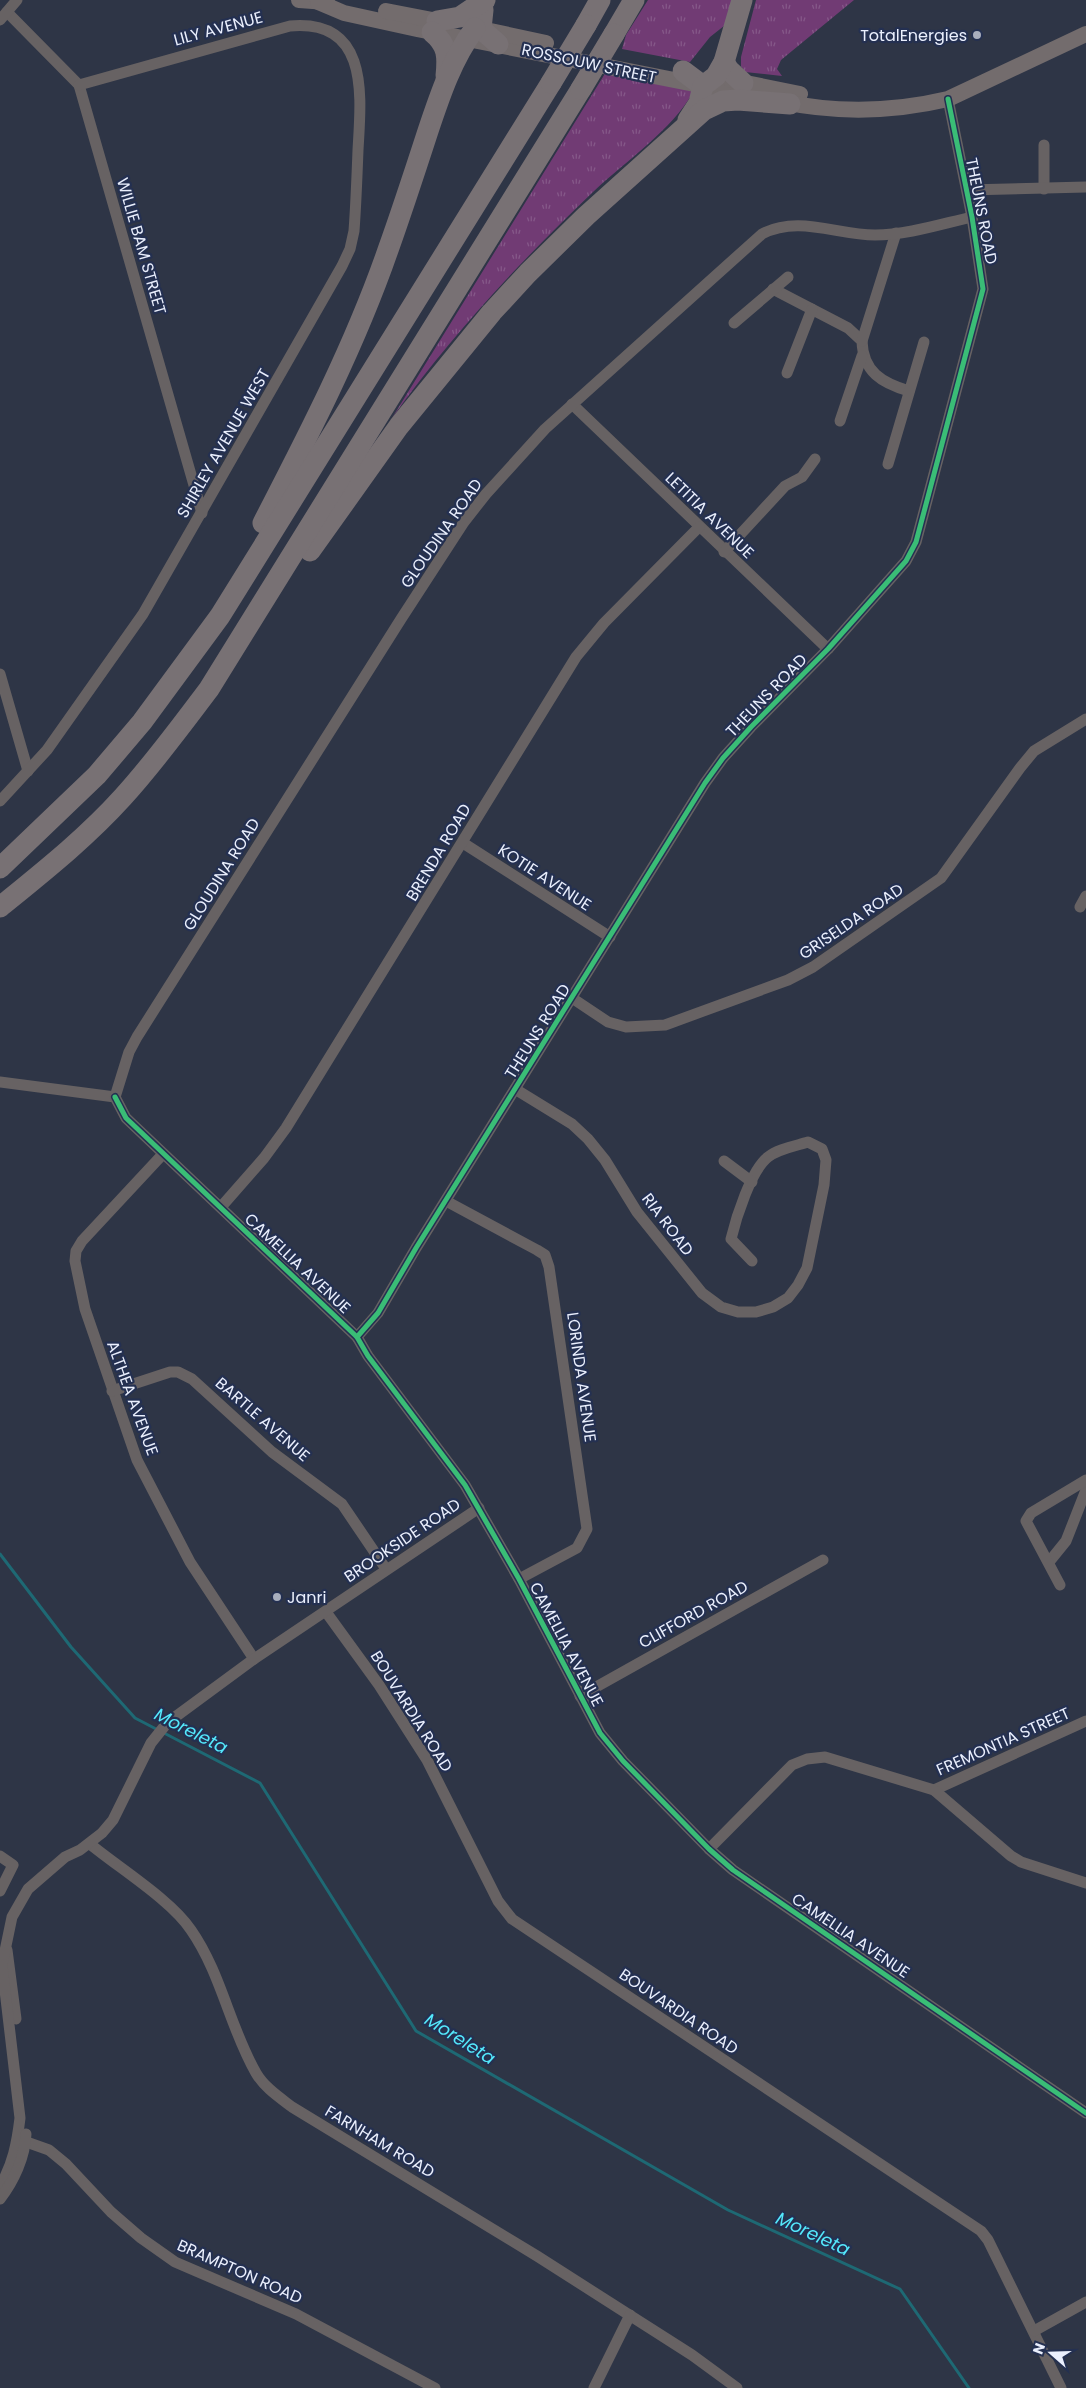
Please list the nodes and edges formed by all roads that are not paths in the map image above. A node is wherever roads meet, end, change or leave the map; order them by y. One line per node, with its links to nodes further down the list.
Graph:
1 (17, 0): 7 (street)
2 (299, 0): 8 (main road, ROSSOUW STREET)
3 (486, 0): 8 (highway); 9 (highway)
4 (600, 0): 46 (highway, bridge)
5 (634, 0): 49 (highway, bridge)
6 (742, 0): 16 (highway)
7 (4, 16): 19 (street, WILLIE BAM STREET)
8 (435, 27): 9 (main road, ROSSOUW STREET); 17 (highway)
9 (475, 32): 12 (highway); 15 (main road, ROSSOUW STREET); 17 (highway)
10 (1086, 34): 13 (main road, ROSSOUW STREET)
11 (1086, 41): 13 (main road)
12 (498, 44): 16 (main road, ROSSOUW STREET)
13 (1064, 45): 20 (main road, ROSSOUW STREET)
14 (354, 59): 19 (street, LILY AVENUE); 43 (street, SHIRLEY AVENUE WEST)
15 (683, 71): 16 (highway)
16 (714, 75): 18 (highway); 21 (main road, ROSSOUW STREET); 23 (highway)
17 (445, 81): 46 (highway)
18 (743, 83): 22 (main road, ROSSOUW STREET)
19 (79, 85): 43 (street, WILLIE BAM STREET)
20 (948, 100): 22 (main road, ROSSOUW STREET); 27 (street, THEUNS ROAD)
21 (790, 104): 22 (main road, ROSSOUW STREET); 23 (highway)
22 (863, 108)
23 (684, 126): 49 (highway)
24 (1044, 145): 26 (street)
25 (1086, 187): 26 (street)
26 (1044, 189): 27 (street)
27 (967, 190): 28 (street, THEUNS ROAD)
28 (972, 217): 29 (street, GLOUDINA ROAD); 47 (street, THEUNS ROAD)
29 (896, 233): 34 (street); 39 (street, GLOUDINA ROAD)
30 (788, 277): 31 (street)
31 (773, 289): 32 (street); 33 (street)
32 (812, 309): 34 (street); 37 (street)
33 (734, 323)
34 (862, 341): 36 (street)
35 (924, 342): 38 (street)
36 (862, 356): 38 (street); 40 (street)
37 (787, 373)
38 (909, 391): 42 (street)
39 (572, 404): 44 (street, LETITIA AVENUE); 62 (street, GLOUDINA ROAD)
40 (840, 421)
41 (815, 459): 45 (street)
42 (888, 464)
43 (202, 514): 51 (street, SHIRLEY AVENUE WEST)
44 (699, 527): 45 (street, LETITIA AVENUE); 53 (street, BRENDA ROAD)
45 (724, 552): 47 (street, LETITIA AVENUE)
46 (220, 616): 54 (highway)
47 (828, 649): 58 (street, THEUNS ROAD)
48 (0, 674): 51 (street)
49 (209, 689): 56 (highway)
50 (1086, 719): 59 (street, GRISELDA ROAD)
51 (28, 772): 52 (street, SHIRLEY AVENUE WEST)
52 (0, 801)
53 (463, 843): 58 (street, KOTIE AVENUE); 67 (street, BRENDA ROAD)
54 (0, 868)
55 (1086, 896): 57 (street)
56 (0, 907)
57 (1080, 907)
58 (610, 937): 59 (street, THEUNS ROAD)
59 (572, 998): 61 (street, THEUNS ROAD)
60 (0, 1082): 62 (street)
61 (514, 1089): 65 (street, RIA ROAD); 66 (street, THEUNS ROAD)
62 (115, 1097): 63 (street, CAMELLIA AVENUE)
63 (164, 1154): 67 (street, CAMELLIA AVENUE); 70 (street, ALTHEA AVENUE)
64 (724, 1161): 65 (street)
65 (752, 1182): 68 (street)
66 (446, 1201): 69 (street, THEUNS ROAD); 77 (street, LORINDA AVENUE)
67 (220, 1207): 69 (street, CAMELLIA AVENUE)
68 (752, 1261)
69 (357, 1337): 73 (street, CAMELLIA AVENUE)
70 (112, 1390): 76 (street, BARTLE AVENUE); 80 (street, ALTHEA AVENUE)
71 (1086, 1480): 75 (street)
72 (1086, 1490): 75 (street)
73 (479, 1508): 76 (street, BROOKSIDE ROAD); 77 (street, CAMELLIA AVENUE)
74 (823, 1560): 81 (street, CLIFFORD ROAD)
75 (1049, 1562): 78 (street)
76 (386, 1569): 79 (street, BROOKSIDE ROAD)
77 (519, 1579): 81 (street, CAMELLIA AVENUE)
78 (1060, 1585)
79 (326, 1612): 80 (street, BROOKSIDE ROAD); 98 (street, BOUVARDIA ROAD)
80 (254, 1659): 84 (street, BROOKSIDE ROAD)
81 (580, 1696): 85 (street, CAMELLIA AVENUE)
82 (1086, 1721): 83 (street, FREMONTIA STREET)
83 (934, 1790): 85 (street); 87 (street)
84 (90, 1844): 89 (street); 97 (street, FARNHAM ROAD)
85 (709, 1849): 92 (street, CAMELLIA AVENUE)
86 (0, 1856): 88 (street)
87 (1086, 1882)
88 (1, 1889): 89 (street)
89 (20, 1901): 90 (street)
90 (6, 1942): 91 (street); 93 (street)
91 (1, 1971): 93 (street)
92 (1086, 2113)
93 (22, 2140): 94 (street); 95 (street); 99 (street, BRAMPTON ROAD)
94 (0, 2186)
95 (0, 2199)
96 (1086, 2302): 98 (street)
97 (630, 2315): 100 (street); 101 (street, FARNHAM ROAD)
98 (1034, 2331): 102 (street, BOUVARDIA ROAD)
99 (435, 2388)
100 (594, 2388)
101 (737, 2388)
102 (1061, 2388)

